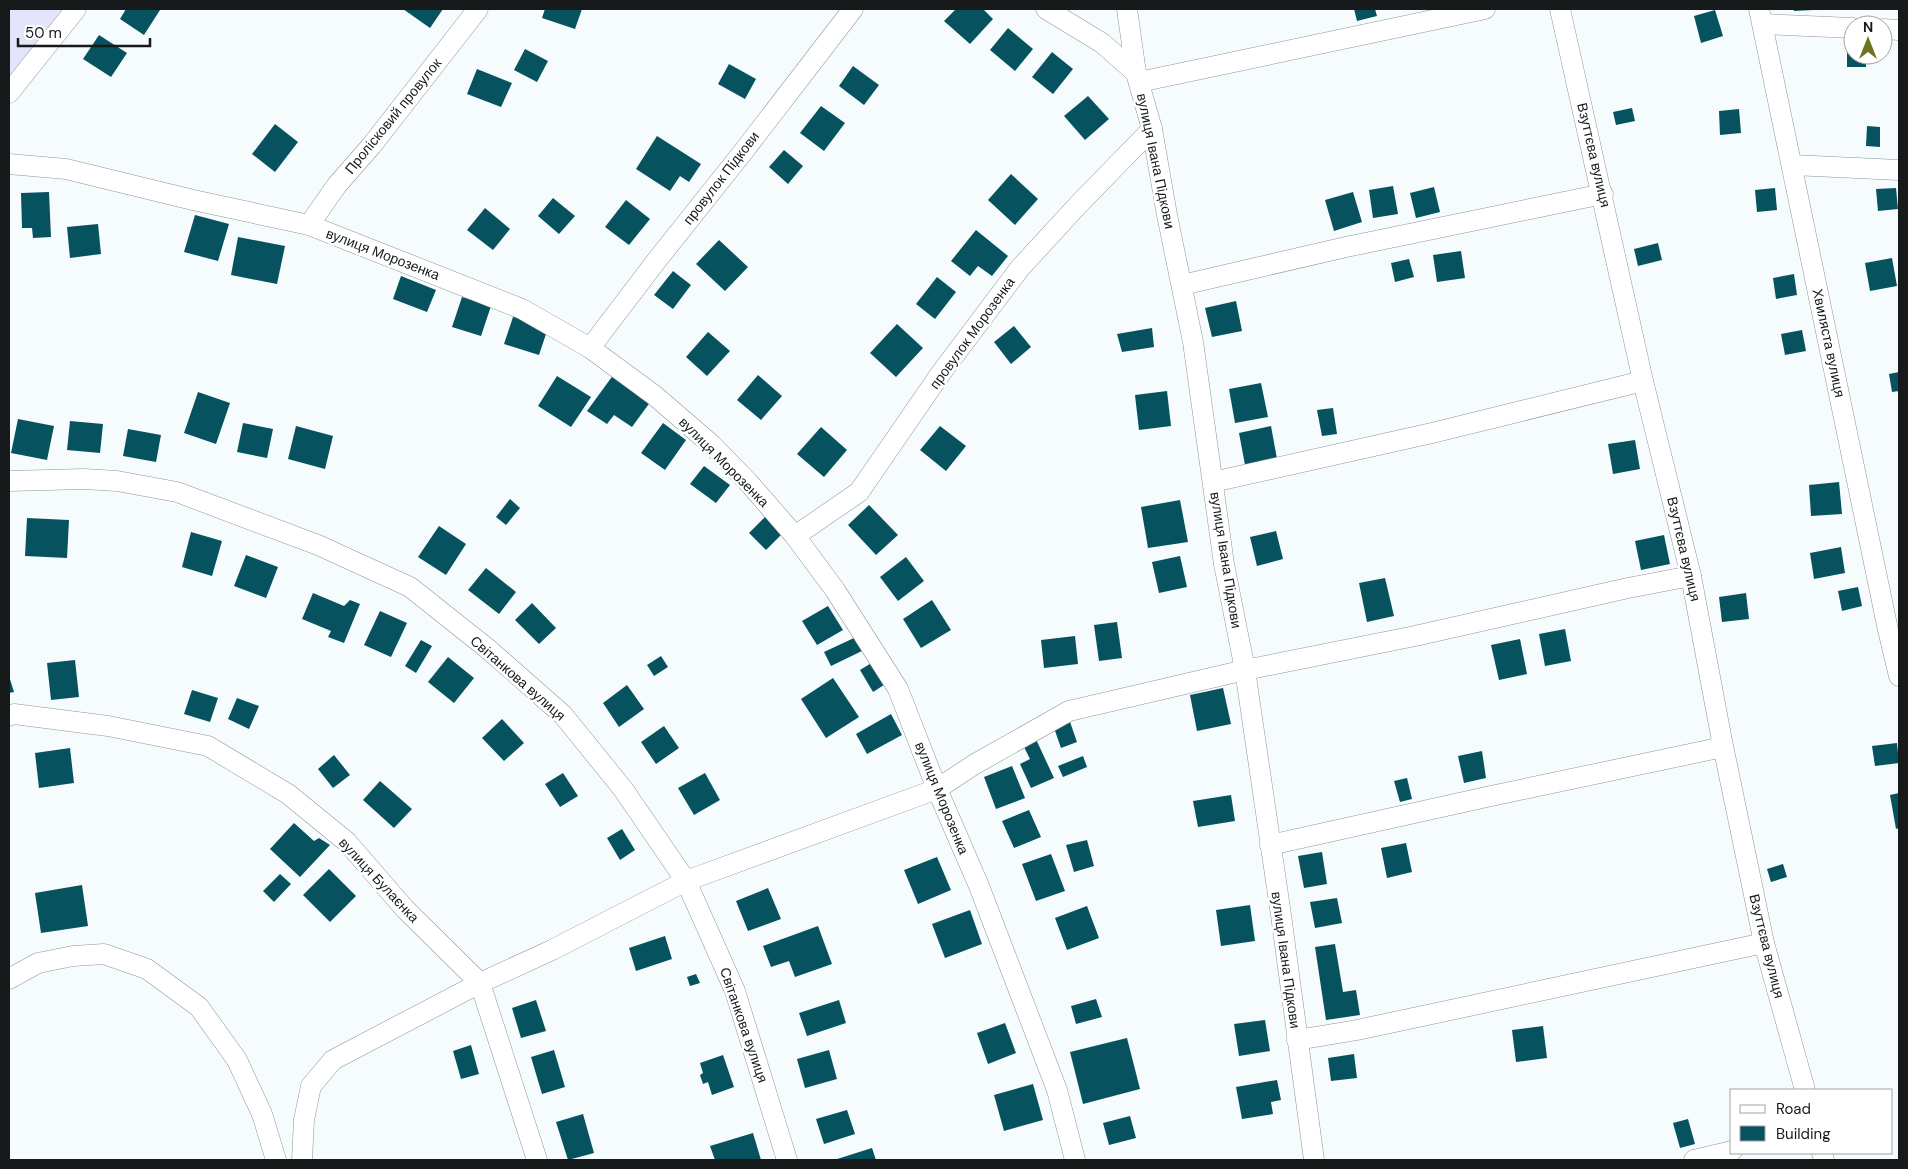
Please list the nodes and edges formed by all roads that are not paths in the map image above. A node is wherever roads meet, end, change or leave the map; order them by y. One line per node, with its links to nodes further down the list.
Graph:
1 (76, 9): 11 (street)
2 (478, 9): 17 (street, Пролісковий провулок)
3 (853, 9): 19 (street, провулок Підкови)
4 (1046, 9): 10 (street)
5 (1127, 9): 10 (street, вулиця Івана Підкови)
6 (1486, 9): 10 (street)
7 (1560, 9): 16 (street, Взуттєва вулиця)
8 (1761, 16): 9 (street); 14 (street, Хвиляста вулиця)
9 (1843, 27)
10 (1137, 78): 12 (street, вулиця Івана Підкови)
11 (9, 92)
12 (1152, 129): 18 (street, вулиця Івана Підкови); 23 (street, провулок Морозенка)
13 (9, 164): 17 (street, вулиця Морозенка)
14 (1792, 165): 15 (street); 25 (street, Хвиляста вулиця)
15 (1899, 170)
16 (1603, 194): 18 (street); 20 (street, Взуттєва вулиця)
17 (309, 225): 19 (street, вулиця Морозенка)
18 (1182, 285): 22 (street, вулиця Івана Підкови)
19 (590, 348): 23 (street, вулиця Морозенка)
20 (1643, 381): 22 (street); 24 (street, Взуттєва вулиця)
21 (9, 481): 32 (street, Світанкова вулиця)
22 (1213, 482): 26 (street, вулиця Івана Підкови)
23 (795, 536): 30 (street, вулиця Морозенка)
24 (1691, 576): 26 (street); 29 (street, Взуттєва вулиця)
25 (1891, 605): 27 (street, Хвиляста вулиця)
26 (1244, 670): 30 (street); 31 (street, вулиця Івана Підкови)
27 (1899, 676)
28 (9, 716): 35 (street, вулиця Булаєнка)
29 (1723, 747): 31 (street); 33 (street, Взуттєва вулиця)
30 (937, 789): 32 (street); 43 (street, вулиця Морозенка)
31 (1270, 845): 36 (street, вулиця Івана Підкови)
32 (686, 881): 35 (street); 42 (street, Світанкова вулиця)
33 (1764, 943): 36 (street); 37 (street, Взуттєва вулиця)
34 (9, 979): 39 (street)
35 (480, 982): 40 (street); 41 (street, вулиця Булаєнка)
36 (1297, 1040): 44 (street, вулиця Івана Підкови)
37 (1805, 1089)
38 (1730, 1151): 45 (street)
39 (276, 1160)
40 (302, 1160)
41 (537, 1160)
42 (787, 1160)
43 (1076, 1160)
44 (1314, 1160)
45 (1694, 1160)

